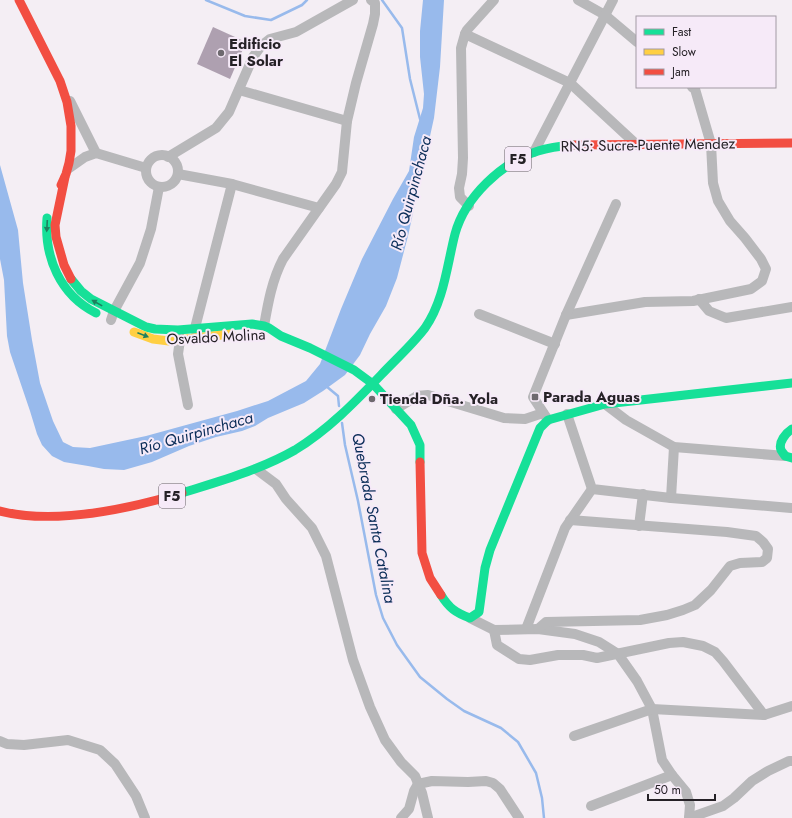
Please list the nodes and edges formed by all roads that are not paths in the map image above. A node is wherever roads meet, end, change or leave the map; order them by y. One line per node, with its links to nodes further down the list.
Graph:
1 (19, 0): 12 (main road, Osvaldo Molina)
2 (353, 0): 13 (street)
3 (371, 0): 14 (street)
4 (494, 0): 8 (street)
5 (578, 0): 7 (street)
6 (613, 0): 7 (street)
7 (605, 15): 9 (street); 10 (street)
8 (465, 34): 10 (street); 27 (street)
9 (636, 41)
10 (570, 83): 15 (street); 18 (street)
11 (694, 88): 16 (street)
12 (64, 90): 19 (street); 22 (main road, Osvaldo Molina)
13 (239, 90): 14 (street); 20 (street)
14 (347, 121): 28 (street)
15 (638, 144): 16 (main road, RN5: Sucre-Puente Mendez / F5); 18 (main road, RN5: Sucre-Puente Mendez / F5)
16 (711, 144): 17 (main road, RN5: Sucre-Puente Mendez / F5); 29 (street)
17 (792, 144)
18 (534, 152): 27 (main road, RN5: Sucre-Puente Mendez / F5)
19 (96, 153): 21 (street); 22 (street)
20 (168, 157): 21 (street); 23 (street)
21 (146, 168): 25 (street)
22 (67, 173): 33 (main road, Osvaldo Molina)
23 (178, 174): 24 (street); 25 (street)
24 (232, 184): 28 (street); 35 (street)
25 (160, 187): 33 (street)
26 (616, 204): 32 (street)
27 (468, 206): 41 (main road, RN5: Sucre-Puente Mendez / F5)
28 (319, 208): 34 (street)
29 (699, 299): 30 (street); 32 (street)
30 (792, 307)
31 (479, 314): 39 (street)
32 (566, 315): 39 (street)
33 (112, 316): 36 (main road); 36 (main road, Osvaldo Molina, one-way to 36)
34 (264, 326): 35 (main road); 37 (main road)
35 (195, 328): 36 (main road); 38 (street)
36 (180, 335): 38 (main road, Osvaldo Molina); 43 (street)
37 (281, 336): 38 (main road, Osvaldo Molina); 41 (main road)
38 (198, 338)
39 (555, 344): 46 (street)
40 (792, 383): 42 (main road)
41 (373, 384): 44 (main road); 50 (main road, RN5: Sucre-Puente Mendez / F5)
42 (605, 404): 45 (main road); 48 (street)
43 (188, 405)
44 (396, 409): 46 (street); 58 (main road)
45 (567, 414): 46 (main road); 51 (street)
46 (545, 417): 58 (main road)
47 (792, 429): 49 (main road)
48 (674, 447): 49 (street); 53 (street)
49 (788, 457)
50 (256, 469): 55 (main road, RN5: Sucre-Puente Mendez / F5); 70 (street)
51 (592, 488): 52 (street); 56 (street)
52 (643, 494): 53 (street); 57 (street)
53 (671, 498): 54 (street)
54 (791, 508)
55 (0, 511)
56 (570, 520): 57 (street); 59 (street)
57 (639, 526): 60 (street)
58 (470, 618): 61 (street)
59 (526, 629): 60 (street); 61 (street)
60 (538, 629): 62 (street)
61 (494, 630): 62 (street)
62 (618, 654): 64 (street); 65 (street)
63 (792, 706): 65 (street)
64 (652, 710): 65 (street); 66 (street); 69 (street)
65 (764, 714)
66 (574, 736)
67 (0, 741): 72 (street)
68 (792, 760): 76 (street)
69 (672, 775): 71 (street); 76 (street)
70 (418, 784): 73 (street); 74 (street); 75 (street)
71 (591, 806)
72 (145, 818)
73 (401, 818)
74 (428, 818)
75 (519, 818)
76 (689, 818)

